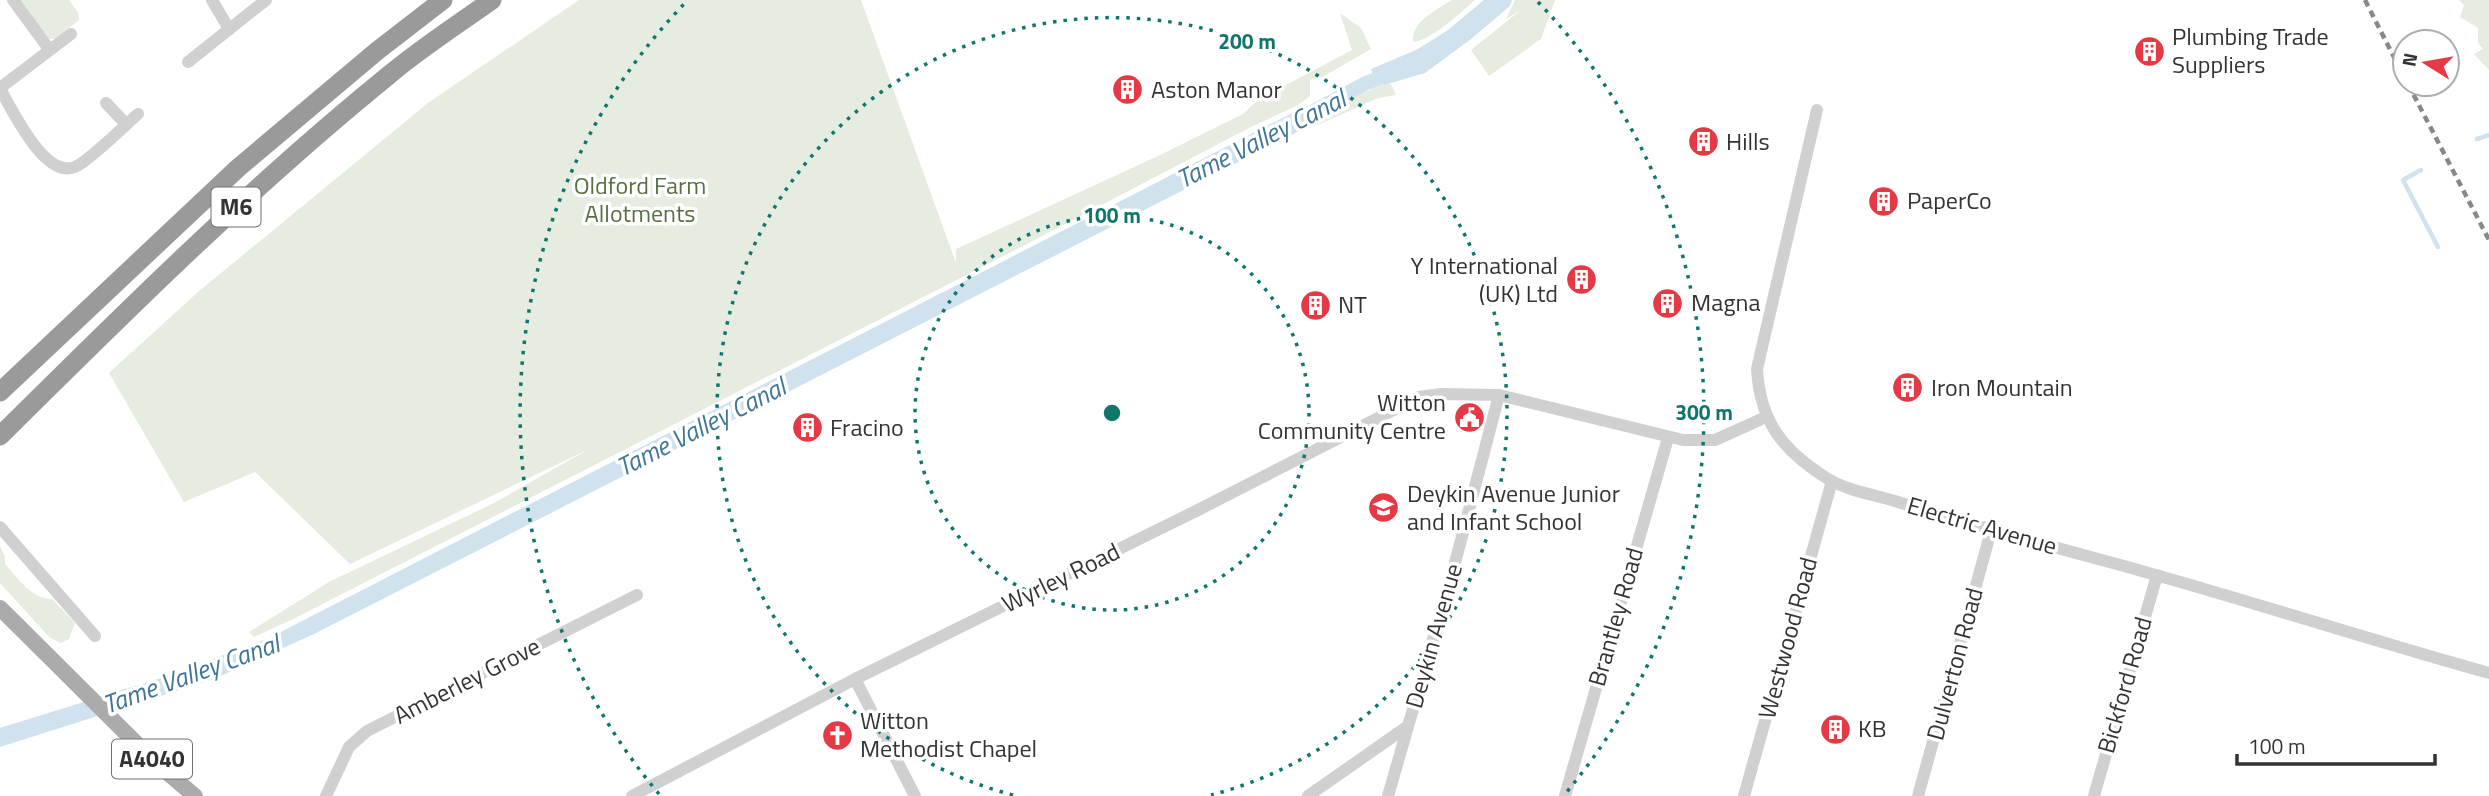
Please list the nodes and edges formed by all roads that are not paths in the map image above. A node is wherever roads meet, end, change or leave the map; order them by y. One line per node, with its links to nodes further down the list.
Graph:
1 (13, 0): 8 (street)
2 (212, 0): 6 (street)
3 (266, 0): 6 (street)
4 (443, 0): 15 (highway, M6)
5 (492, 0): 18 (highway, M6)
6 (229, 29): 9 (street)
7 (71, 34): 8 (street)
8 (49, 49): 10 (street)
9 (188, 62)
10 (0, 89): 14 (street)
11 (106, 103): 14 (street)
12 (1817, 110): 17 (street)
13 (138, 114): 14 (street)
14 (126, 124)
15 (0, 392)
16 (1499, 395): 19 (street); 28 (street, Wyrley Road); 29 (street, Deykin Avenue)
17 (1766, 417): 19 (street); 20 (street, Electric Avenue)
18 (0, 436)
19 (1668, 438): 36 (street, Brantley Road)
20 (1832, 481): 22 (street, Electric Avenue); 37 (street, Westwood Road)
21 (0, 527): 26 (street)
22 (1992, 531): 23 (street, Electric Avenue); 38 (street, Dulverton Road)
23 (2157, 575): 27 (street, Electric Avenue); 39 (street, Bickford Road)
24 (637, 595): 31 (street, Amberley Grove)
25 (0, 608): 30 (main road, A4040)
26 (95, 636)
27 (2489, 673)
28 (855, 679): 32 (street, Wyrley Road); 33 (street)
29 (1408, 726): 34 (street); 35 (street, Deykin Avenue)
30 (195, 796)
31 (326, 796)
32 (632, 796)
33 (915, 796)
34 (1308, 796)
35 (1388, 796)
36 (1565, 796)
37 (1744, 796)
38 (1918, 796)
39 (2094, 796)

